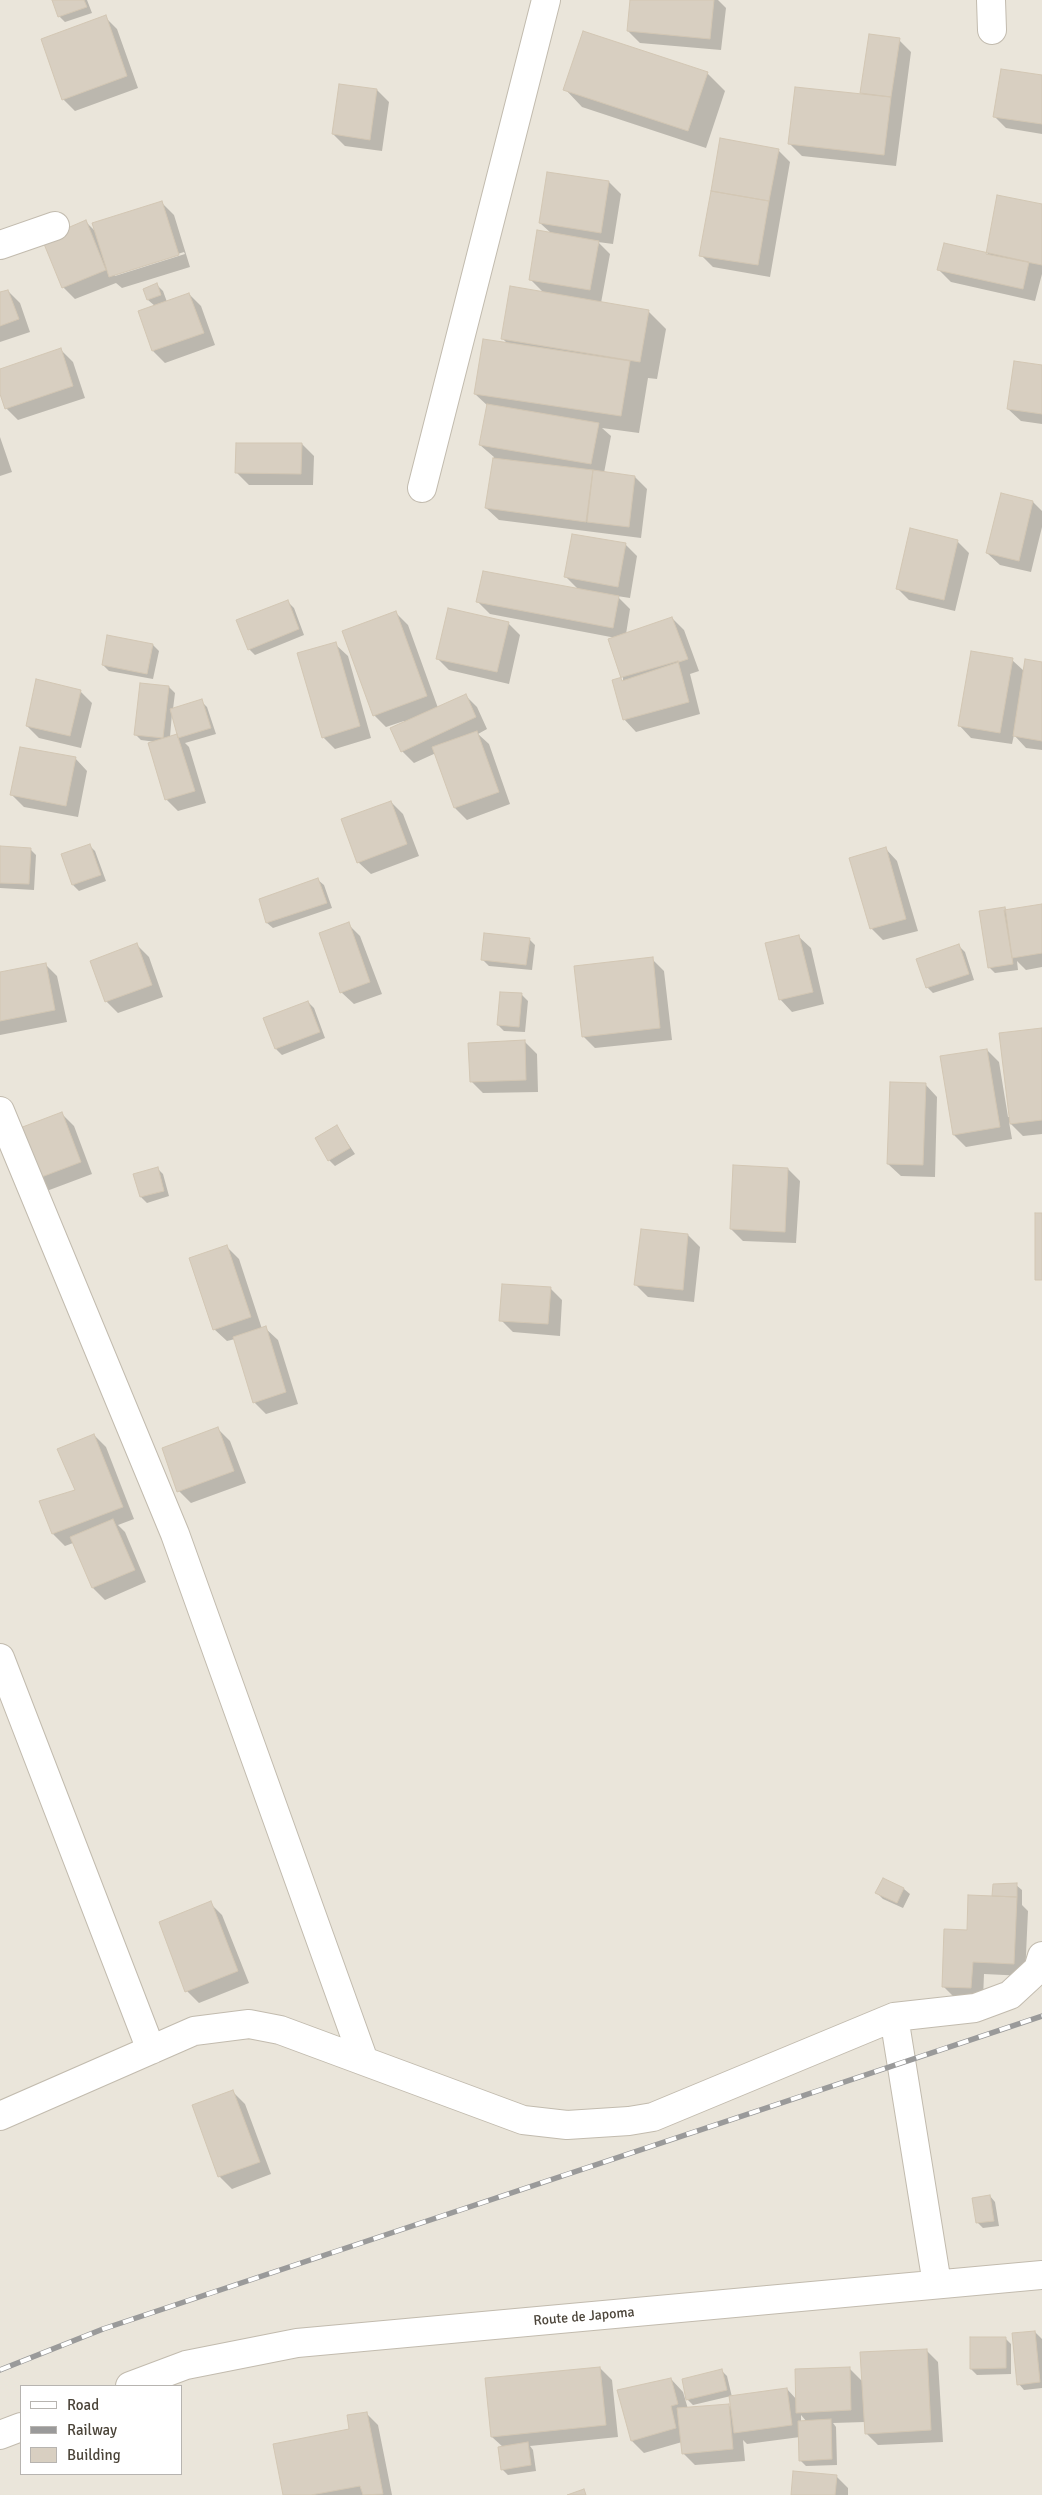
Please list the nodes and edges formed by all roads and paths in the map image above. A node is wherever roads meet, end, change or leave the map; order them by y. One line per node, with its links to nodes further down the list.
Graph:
1 (546, 0): 6 (street)
2 (991, 0): 3 (street)
3 (992, 30)
4 (55, 226): 5 (street)
5 (0, 246)
6 (422, 488)
7 (0, 1111): 12 (street)
8 (0, 1658): 11 (street)
9 (1042, 1956): 10 (street)
10 (894, 2017): 12 (street); 15 (street)
11 (151, 2050): 12 (street); 13 (street)
12 (364, 2061)
13 (0, 2116)
14 (1042, 2275): 15 (street, Route de Japoma)
15 (937, 2284): 16 (street, Route de Japoma)
16 (133, 2385)
17 (20, 2427): 18 (street)
18 (0, 2435)

